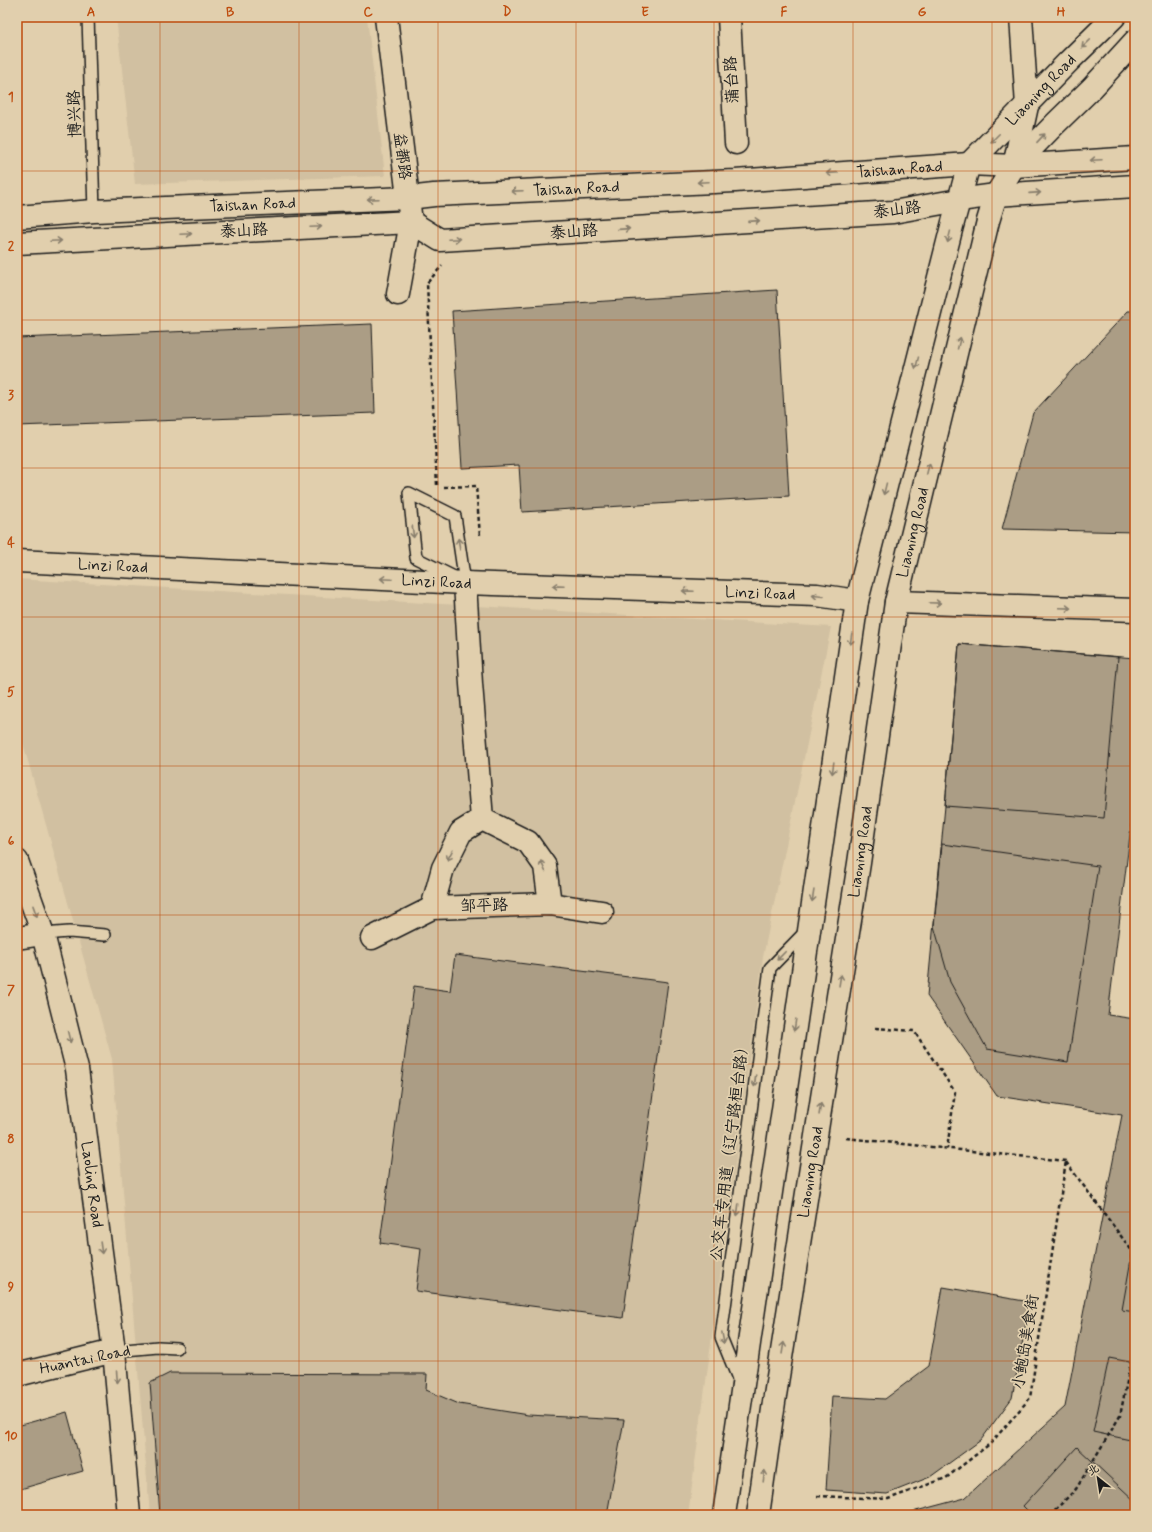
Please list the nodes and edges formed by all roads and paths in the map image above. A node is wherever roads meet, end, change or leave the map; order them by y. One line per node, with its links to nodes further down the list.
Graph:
1 (88, 17): 16 (lane, 博兴路)
2 (386, 17): 14 (street, 益都路)
3 (729, 17): 8 (street, 蒲台路)
4 (1021, 17): 7 (street)
5 (1114, 17): 7 (street, Liaoning Road, one-way to 7)
6 (1135, 41): 11 (street, Liaoning Road, one-way to 6)
7 (1027, 106): 10 (street, Liaoning Road, one-way to 10); 11 (street)
8 (736, 143)
9 (1135, 158): 11 (street, Taishan Road, one-way to 11)
10 (969, 164): 11 (street, Taishan Road); 14 (street, Taishan Road, one-way to 14); 15 (street)
11 (1014, 166): 13 (street, Liaoning Road)
12 (1135, 186): 13 (street, 泰山路, one-way to 12)
13 (996, 196): 15 (street, 泰山路); 26 (street, Liaoning Road, one-way to 13)
14 (408, 198): 16 (street, Taishan Road, one-way to 16); 18 (street, 益都路)
15 (959, 200): 18 (street, 泰山路, one-way to 15); 25 (street, one-way to 25)
16 (94, 211): 17 (street, Taishan Road)
17 (17, 217)
18 (411, 222): 19 (street, 泰山路, one-way to 18); 21 (street, 益都路)
19 (17, 243)
20 (442, 266): 22 (path)
21 (398, 294)
22 (480, 540)
23 (17, 561): 24 (street, Linzi Road, one-way to 23)
24 (465, 583): 24 (lane, one-way to 24); 25 (street, Linzi Road, one-way to 24); 28 (street)
25 (857, 601): 33 (street, one-way to 33)
26 (896, 602): 27 (street, one-way to 27); 51 (street, Liaoning Road, one-way to 26)
27 (1135, 610)
28 (482, 819): 30 (street, one-way to 28); 31 (street, one-way to 31)
29 (17, 861): 34 (street, Laoling Road, one-way to 34)
30 (550, 904): 31 (street, 邹平路); 32 (street, 邹平路)
31 (432, 908): 37 (street, 邹平路)
32 (602, 912)
33 (808, 928): 47 (street, one-way to 47); 47 (lane, 公交车专用道（辽宁路桓台路）, one-way to 47)
34 (43, 934): 35 (lane); 36 (street); 45 (street, Laoling Road, one-way to 45)
35 (105, 935)
36 (17, 938)
37 (372, 938)
38 (875, 1028): 40 (path)
39 (846, 1138): 40 (path)
40 (947, 1149): 41 (path)
41 (1066, 1161): 42 (path); 48 (path, 小鲍岛美食街)
42 (1135, 1255)
43 (1135, 1342): 52 (path)
44 (177, 1348): 45 (lane, Huantai Road)
45 (114, 1351): 46 (street, Huantai Road); 49 (street, Laoling Road, one-way to 49)
46 (17, 1375)
47 (742, 1387): 50 (street)
48 (817, 1496)
49 (129, 1515)
50 (724, 1515)
51 (758, 1515)
52 (1050, 1515)

